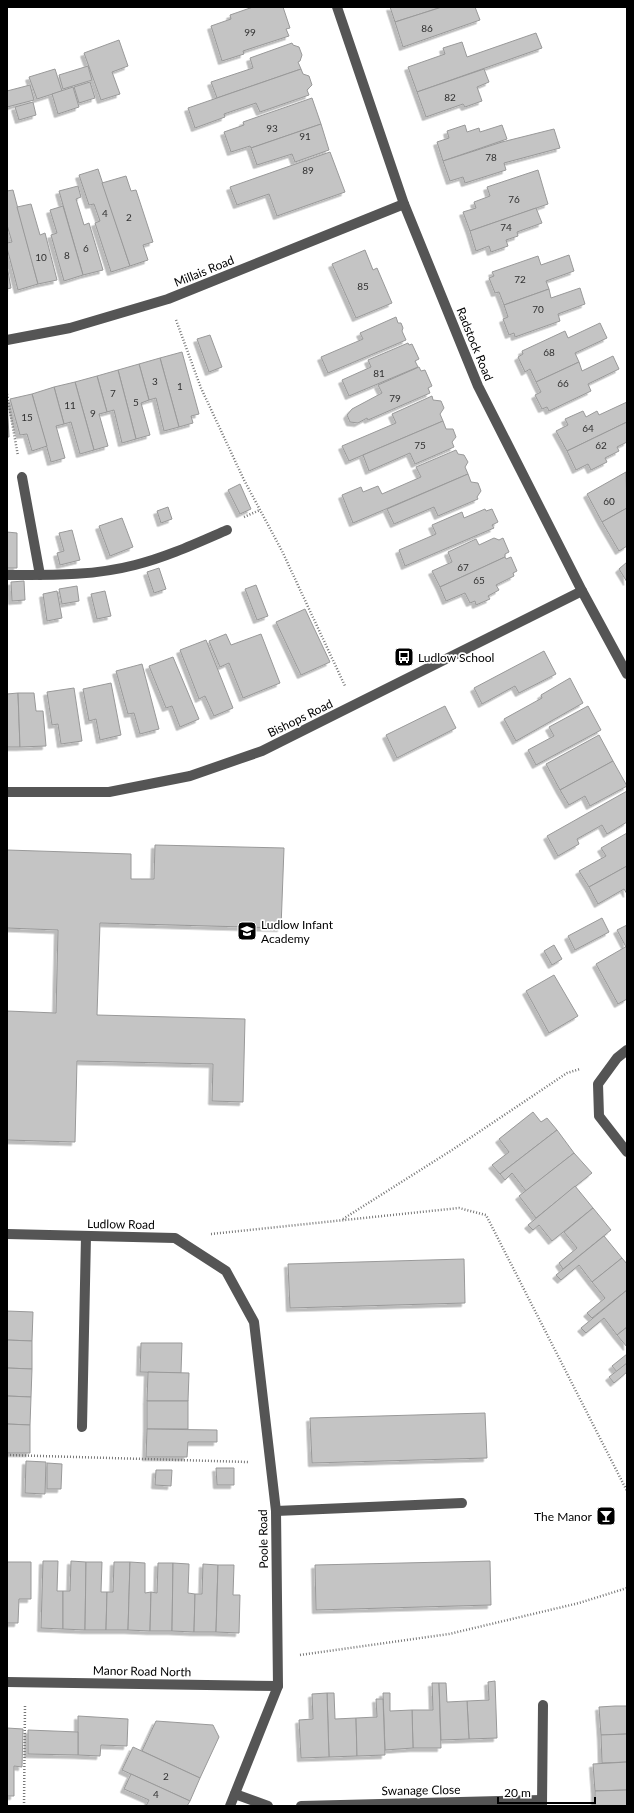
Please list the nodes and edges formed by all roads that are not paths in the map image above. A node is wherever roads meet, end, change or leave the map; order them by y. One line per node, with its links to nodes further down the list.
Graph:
1 (337, 7): 2 (street, Radstock Road)
2 (404, 204): 3 (street, Millais Road); 8 (street, Radstock Road)
3 (7, 340)
4 (22, 477): 7 (street)
5 (227, 530): 7 (street)
6 (7, 575): 7 (street)
7 (40, 575)
8 (582, 592): 9 (street, Radstock Road); 10 (street, Bishops Road)
9 (627, 674)
10 (7, 792)
11 (627, 1050): 12 (street)
12 (627, 1152)
13 (7, 1234): 14 (street, Ludlow Road)
14 (86, 1236): 15 (street, Ludlow Road); 16 (street)
15 (226, 1271): 18 (street, Poole Road)
16 (82, 1427)
17 (462, 1503): 18 (street)
18 (276, 1511): 20 (street, Poole Road)
19 (7, 1682): 20 (street, Manor Road North)
20 (278, 1686): 22 (street, Poole Road)
21 (542, 1705): 23 (street, Swanage Close)
22 (235, 1794): 24 (street, Poole Road); 25 (street)
23 (542, 1803): 26 (street, Swanage Close)
24 (230, 1806)
25 (268, 1806)
26 (301, 1806)

